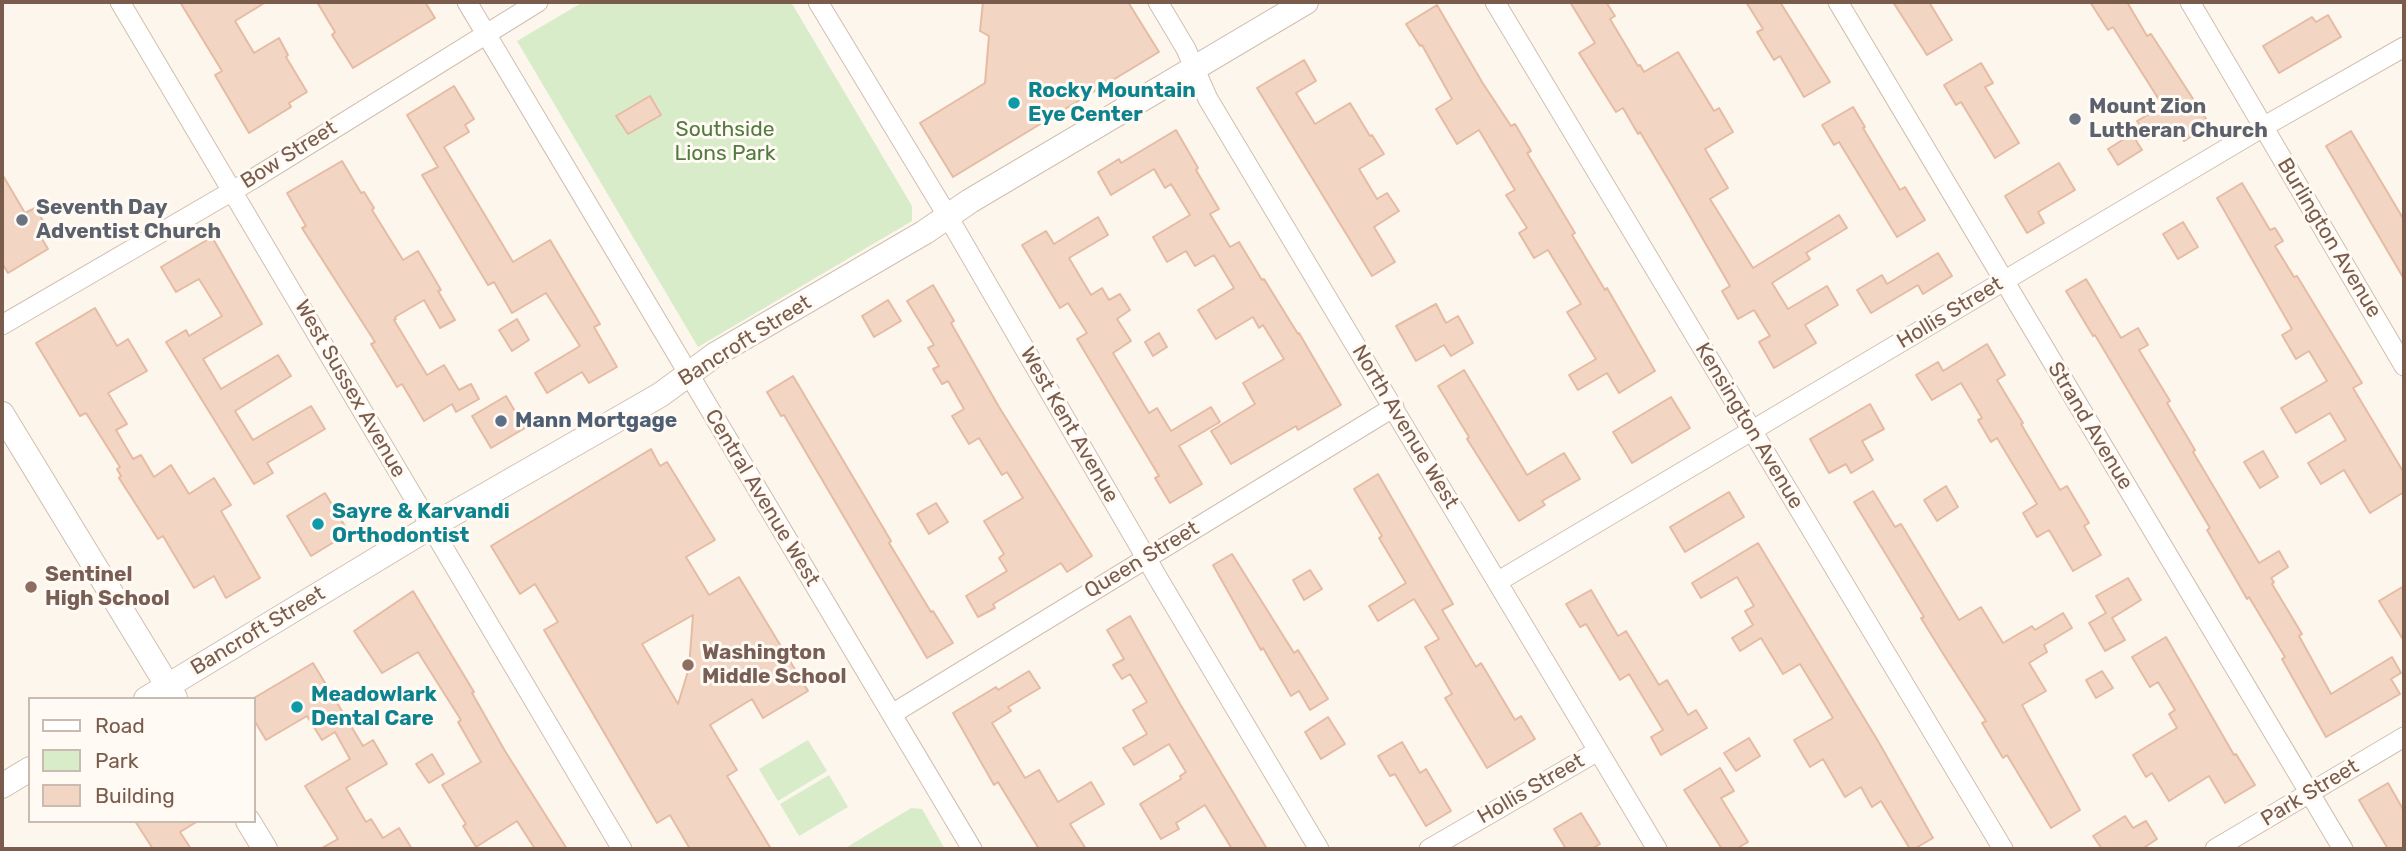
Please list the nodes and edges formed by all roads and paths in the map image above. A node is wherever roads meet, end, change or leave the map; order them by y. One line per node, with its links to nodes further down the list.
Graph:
1 (120, 2): 14 (street, West Sussex Avenue)
2 (467, 2): 10 (street, Central Avenue West)
3 (538, 2): 10 (street, Bow Street)
4 (818, 2): 15 (street, West Kent Avenue)
5 (1158, 2): 12 (street, North Avenue West)
6 (1306, 2): 12 (street, Bancroft Street)
7 (1495, 2): 22 (street, Kensington Avenue)
8 (1838, 2): 16 (street, Strand Avenue)
9 (2190, 2): 13 (street, Burlington Avenue)
10 (485, 33): 14 (street, Bow Street); 19 (street, Central Avenue West)
11 (2404, 47): 13 (street, Hollis Street)
12 (1195, 67): 15 (street, Bancroft Street); 20 (street, North Avenue West)
13 (2263, 127): 16 (street, Hollis Street); 18 (street, Burlington Avenue)
14 (234, 190): 17 (street, Bow Street); 23 (street, West Sussex Avenue)
15 (947, 215): 19 (street, Bancroft Street); 24 (street, West Kent Avenue)
16 (2004, 281): 22 (street, Hollis Street); 33 (street, Strand Avenue)
17 (2, 325)
18 (2404, 366)
19 (689, 376): 23 (street, Bancroft Street); 28 (street, Central Avenue West)
20 (1394, 407): 24 (street, Queen Street); 25 (street, North Avenue West)
21 (2, 414): 26 (street)
22 (1751, 429): 25 (street, Hollis Street); 41 (street, Kensington Avenue)
23 (430, 527): 26 (street, Bancroft Street); 36 (street, West Sussex Avenue)
24 (1146, 557): 28 (street, Queen Street); 38 (street, West Kent Avenue)
25 (1497, 582): 30 (street, North Avenue West)
26 (172, 692): 27 (street, Bancroft Street)
27 (153, 697)
28 (892, 714): 37 (street, Central Avenue West)
29 (2404, 737): 33 (street, Park Street)
30 (1598, 751): 39 (street, Hollis Street); 40 (street, North Avenue West)
31 (28, 770): 32 (street)
32 (2, 786)
33 (2309, 793): 42 (street, Park Street); 43 (street, Strand Avenue)
34 (249, 823): 35 (street)
35 (265, 849)
36 (622, 849)
37 (972, 849)
38 (1319, 849)
39 (1429, 849)
40 (1657, 849)
41 (2003, 849)
42 (2215, 849)
43 (2343, 849)

